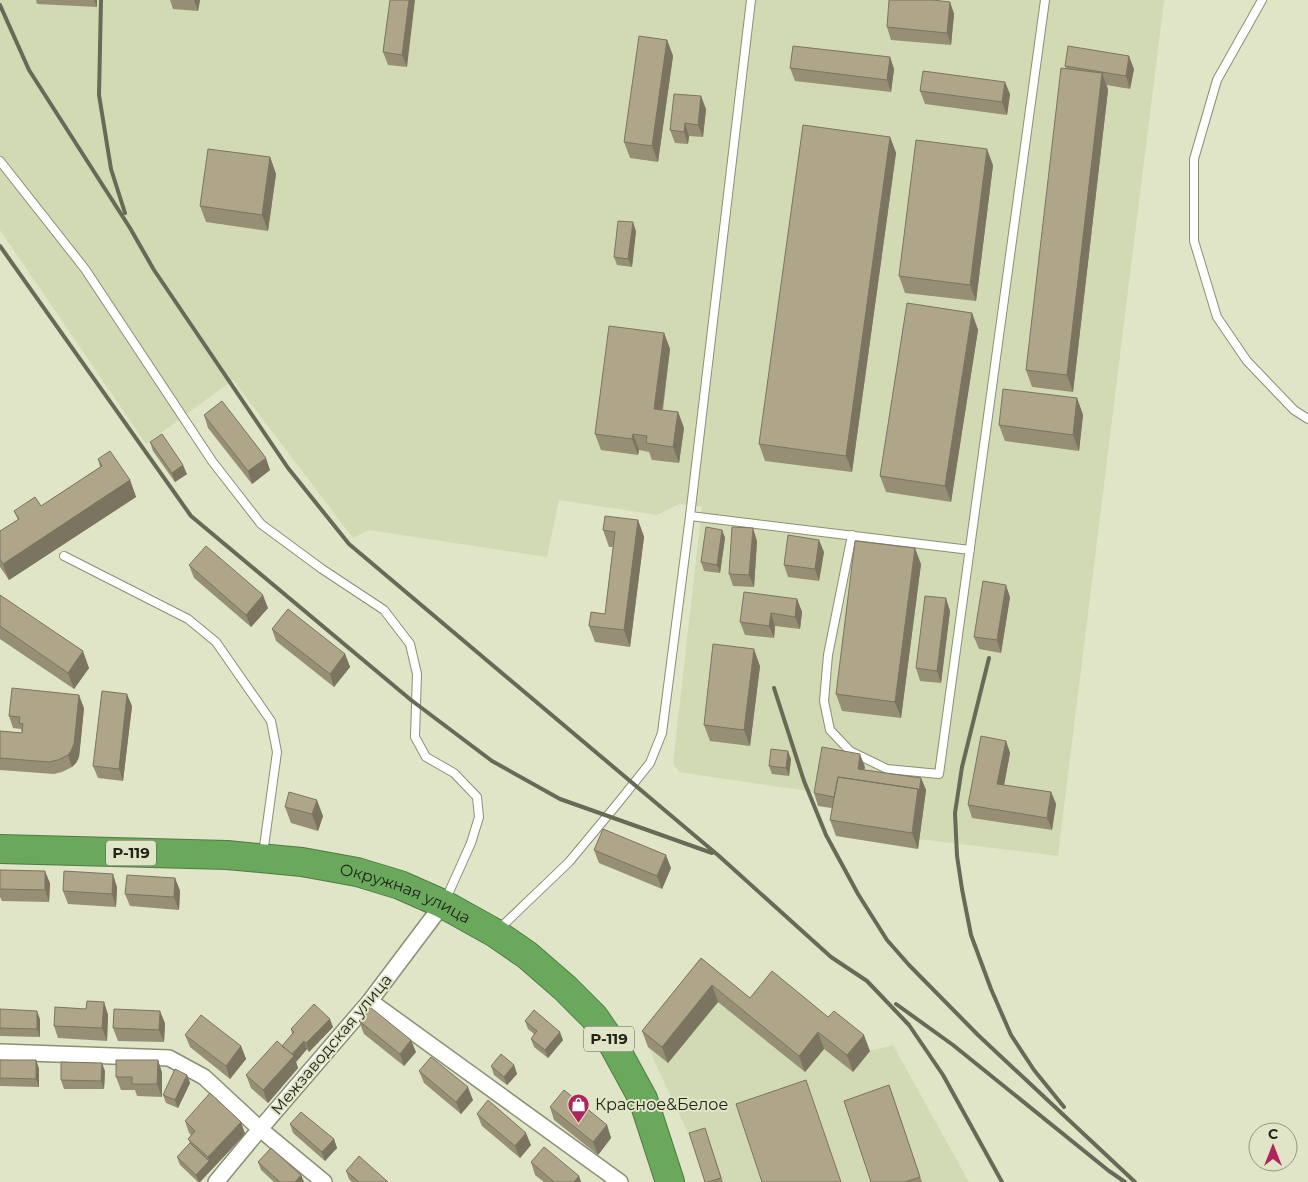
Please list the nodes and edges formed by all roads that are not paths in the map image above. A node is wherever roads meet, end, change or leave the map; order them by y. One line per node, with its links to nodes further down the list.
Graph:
1 (751, 0): 6 (lane)
2 (1045, 0): 8 (lane)
3 (1262, 0): 5 (lane)
4 (0, 161): 12 (lane)
5 (1308, 419)
6 (690, 516): 7 (lane); 13 (lane)
7 (852, 535): 8 (lane); 8 (lane)
8 (970, 550)
9 (64, 556): 11 (lane)
10 (0, 849): 11 (highway, Окружная улица / Р-119)
11 (263, 859): 12 (highway, Окружная улица / Р-119)
12 (443, 904): 13 (highway, Окружная улица / Р-119); 14 (street, Межзаводская улица)
13 (495, 933): 20 (highway, Окружная улица / Р-119)
14 (370, 1001): 16 (street, Межзаводская улица); 19 (street)
15 (0, 1052): 16 (street)
16 (260, 1129): 17 (street, Межзаводская улица); 18 (street)
17 (216, 1182)
18 (324, 1182)
19 (620, 1182)
20 (670, 1182)

